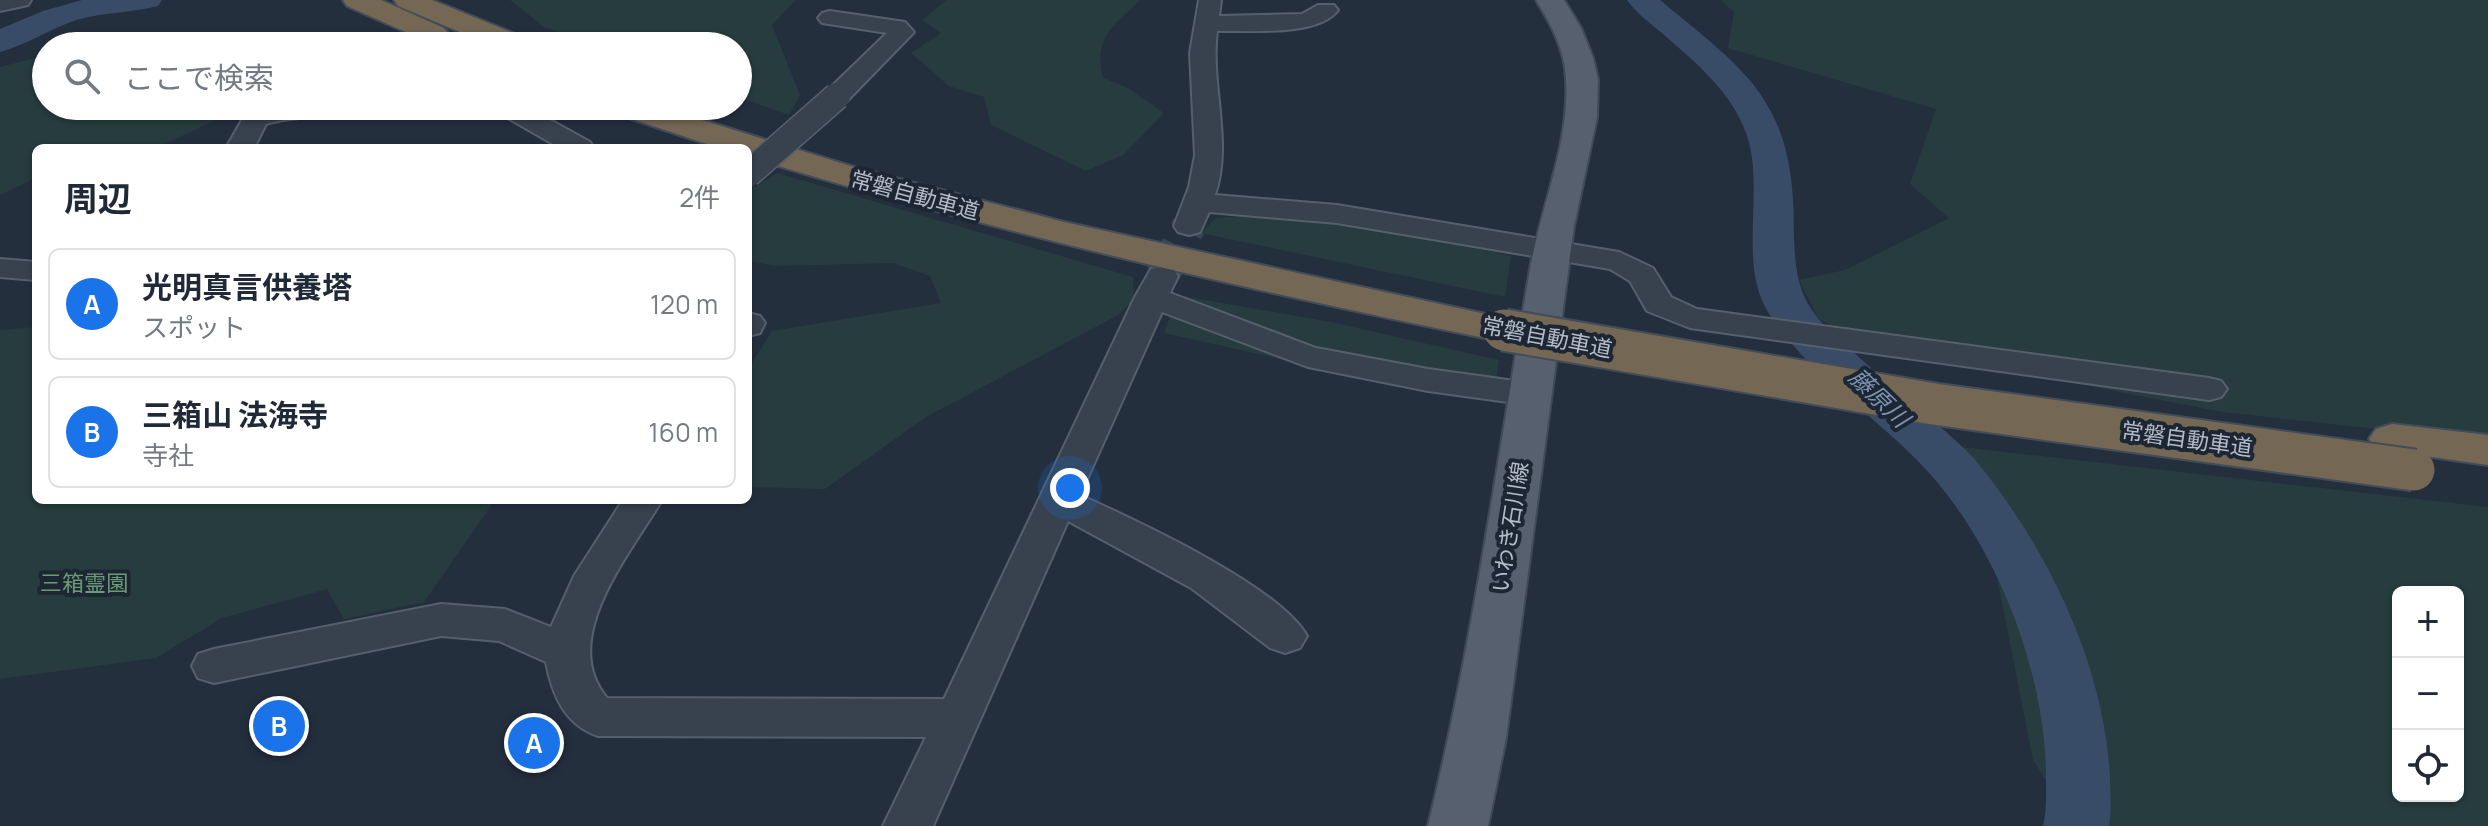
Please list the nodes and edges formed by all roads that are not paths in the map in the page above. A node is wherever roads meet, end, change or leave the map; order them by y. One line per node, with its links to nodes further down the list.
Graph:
1 (20, 0): 7 (street)
2 (357, 0): 11 (highway)
3 (408, 0): 12 (highway)
4 (438, 0): 13 (highway)
5 (1523, 0): 23 (main road, いわき石川線)
6 (1550, 0): 23 (main road, いわき石川線)
7 (0, 4)
8 (1326, 10): 9 (street)
9 (1208, 12): 23 (street)
10 (830, 18): 22 (street, bridge)
11 (429, 32)
12 (485, 32)
13 (507, 32)
14 (254, 120): 18 (street)
15 (531, 120): 19 (street)
16 (668, 120): 20 (highway, 常磐自動車道)
17 (739, 120): 26 (highway, 常磐自動車道)
18 (242, 144)
19 (573, 144)
20 (741, 144)
21 (752, 148): 26 (highway, 常磐自動車道)
22 (752, 170)
23 (1554, 239): 27 (street); 28 (main road, いわき石川線)
24 (0, 268): 25 (street)
25 (32, 271)
26 (1508, 318): 30 (highway, 常磐自動車道, bridge)
27 (2209, 389)
28 (1530, 394): 32 (street); 39 (main road, いわき石川線)
29 (2488, 450): 30 (highway, 常磐自動車道)
30 (2403, 454): 31 (highway, 常磐自動車道)
31 (2488, 479)
32 (1058, 500): 34 (street); 37 (street)
33 (640, 504): 35 (street)
34 (1285, 636)
35 (568, 653): 36 (street); 37 (street)
36 (214, 666)
37 (957, 718): 38 (street)
38 (908, 826)
39 (1458, 826)

